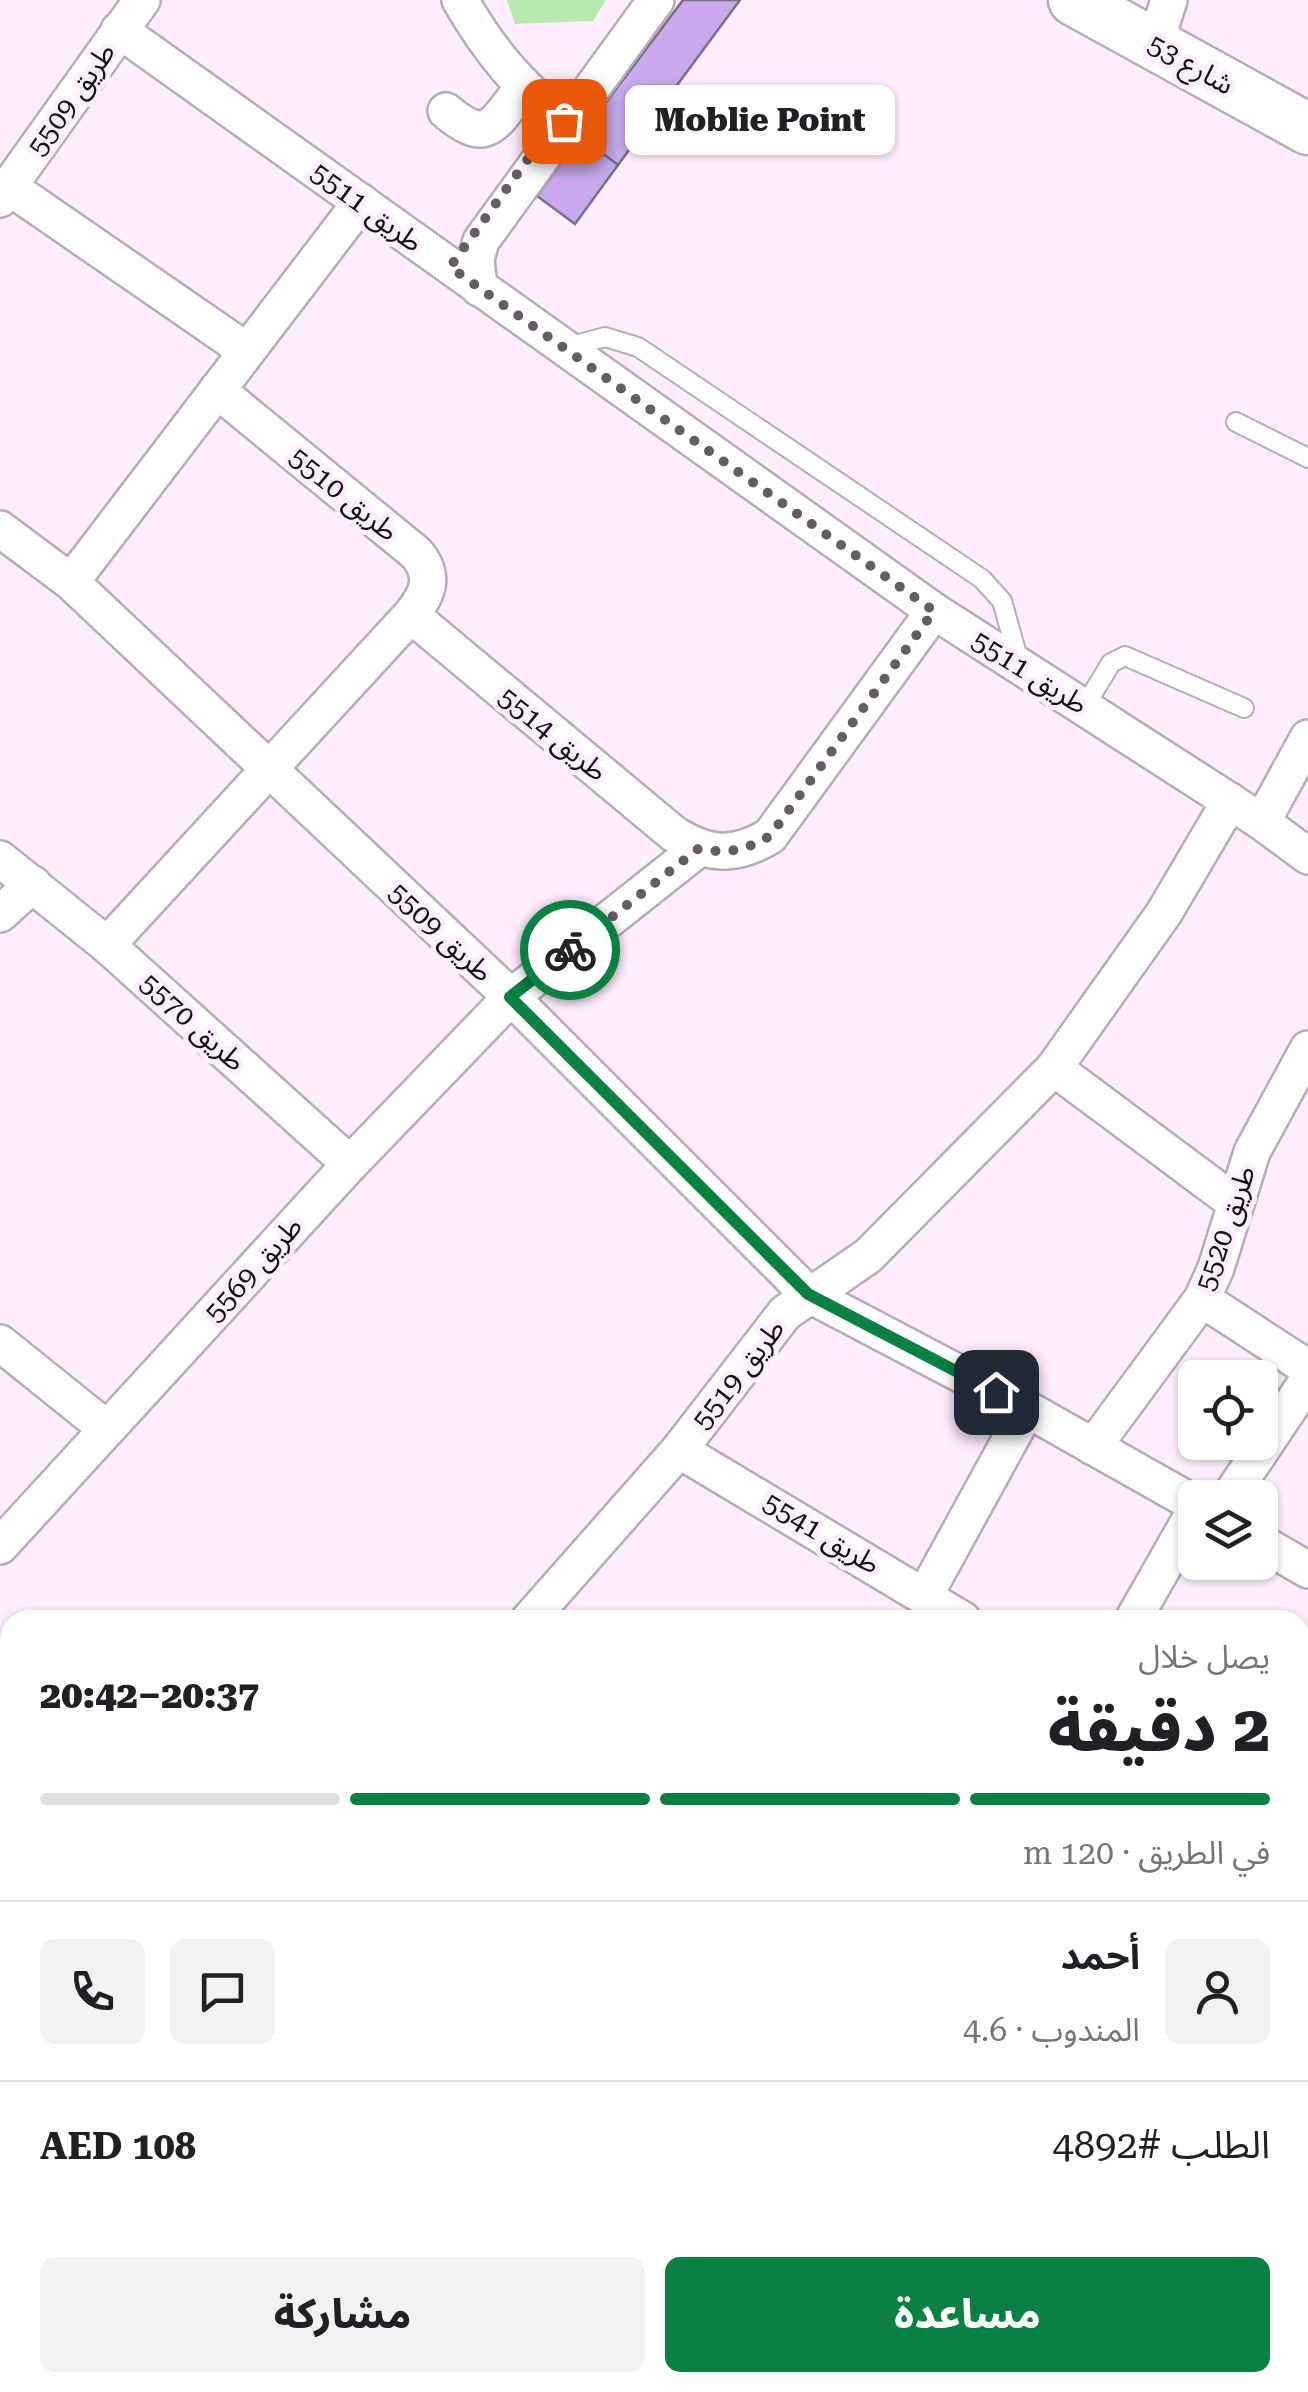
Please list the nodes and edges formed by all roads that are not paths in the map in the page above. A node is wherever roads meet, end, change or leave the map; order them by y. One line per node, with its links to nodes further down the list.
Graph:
1 (142, 0): 6 (street, طريق 5509)
2 (460, 0): 7 (street)
3 (1074, 0): 5 (street, شارع 53)
4 (647, 4): 9 (street)
5 (1162, 22): 10 (street, شارع 53)
6 (120, 30): 11 (street, طريق 5509); 12 (street, طريق 5511)
7 (522, 89): 8 (street); 9 (street)
8 (446, 111)
9 (564, 121): 13 (street)
10 (1308, 129)
11 (4, 193): 15 (street)
12 (361, 202): 13 (street, طريق 5511); 15 (street)
13 (464, 277): 14 (street, طريق 5511)
14 (561, 348): 21 (street, طريق 5511); 23 (lane)
15 (247, 351): 16 (street)
16 (218, 390): 20 (street); 22 (street, طريق 5510)
17 (1236, 422): 18 (lane)
18 (1308, 458)
19 (0, 529): 20 (street, طريق 5509)
20 (71, 582): 27 (street, طريق 5509)
21 (934, 611): 23 (street, طريق 5511); 30 (street)
22 (411, 614): 27 (street); 30 (street, طريق 5514)
23 (1020, 665): 24 (street, طريق 5511)
24 (1085, 706): 25 (lane); 28 (street, طريق 5511)
25 (1244, 708)
26 (1308, 738): 29 (street)
27 (270, 770): 35 (street); 36 (street, طريق 5509)
28 (1230, 801): 29 (street, طريق 5511); 38 (street, طريق 5519)
29 (1262, 822): 31 (street, طريق 5511)
30 (698, 849): 36 (street)
31 (1308, 856)
32 (0, 859): 33 (street, طريق 5570)
33 (33, 884): 34 (street); 35 (street, طريق 5570)
34 (0, 914)
35 (107, 944): 39 (street, طريق 5570)
36 (510, 997): 39 (street, طريق 5569); 41 (street, طريق 5509)
37 (1308, 1049): 40 (street, طريق 5520)
38 (1054, 1068): 40 (street); 41 (street, طريق 5519)
39 (350, 1164): 47 (street, طريق 5569)
40 (1234, 1202): 42 (street, طريق 5520)
41 (808, 1294): 46 (street, طريق 5509); 49 (street, طريق 5519)
42 (1202, 1299): 44 (street); 48 (street, طريق 5520)
43 (0, 1343): 47 (street)
44 (1308, 1368)
45 (1308, 1380): 50 (street)
46 (1027, 1408): 48 (street, طريق 5509); 56 (street)
47 (106, 1430): 53 (street, طريق 5569)
48 (1093, 1448): 51 (street, طريق 5509)
49 (679, 1450): 56 (street, طريق 5541); 57 (street, طريق 5519)
50 (1240, 1480)
51 (1178, 1498)
52 (1178, 1539): 59 (street, طريق 5509)
53 (0, 1546)
54 (1278, 1552): 55 (street)
55 (1308, 1570)
56 (926, 1595): 58 (street, طريق 5541)
57 (538, 1610)
58 (948, 1610)
59 (1139, 1610)

